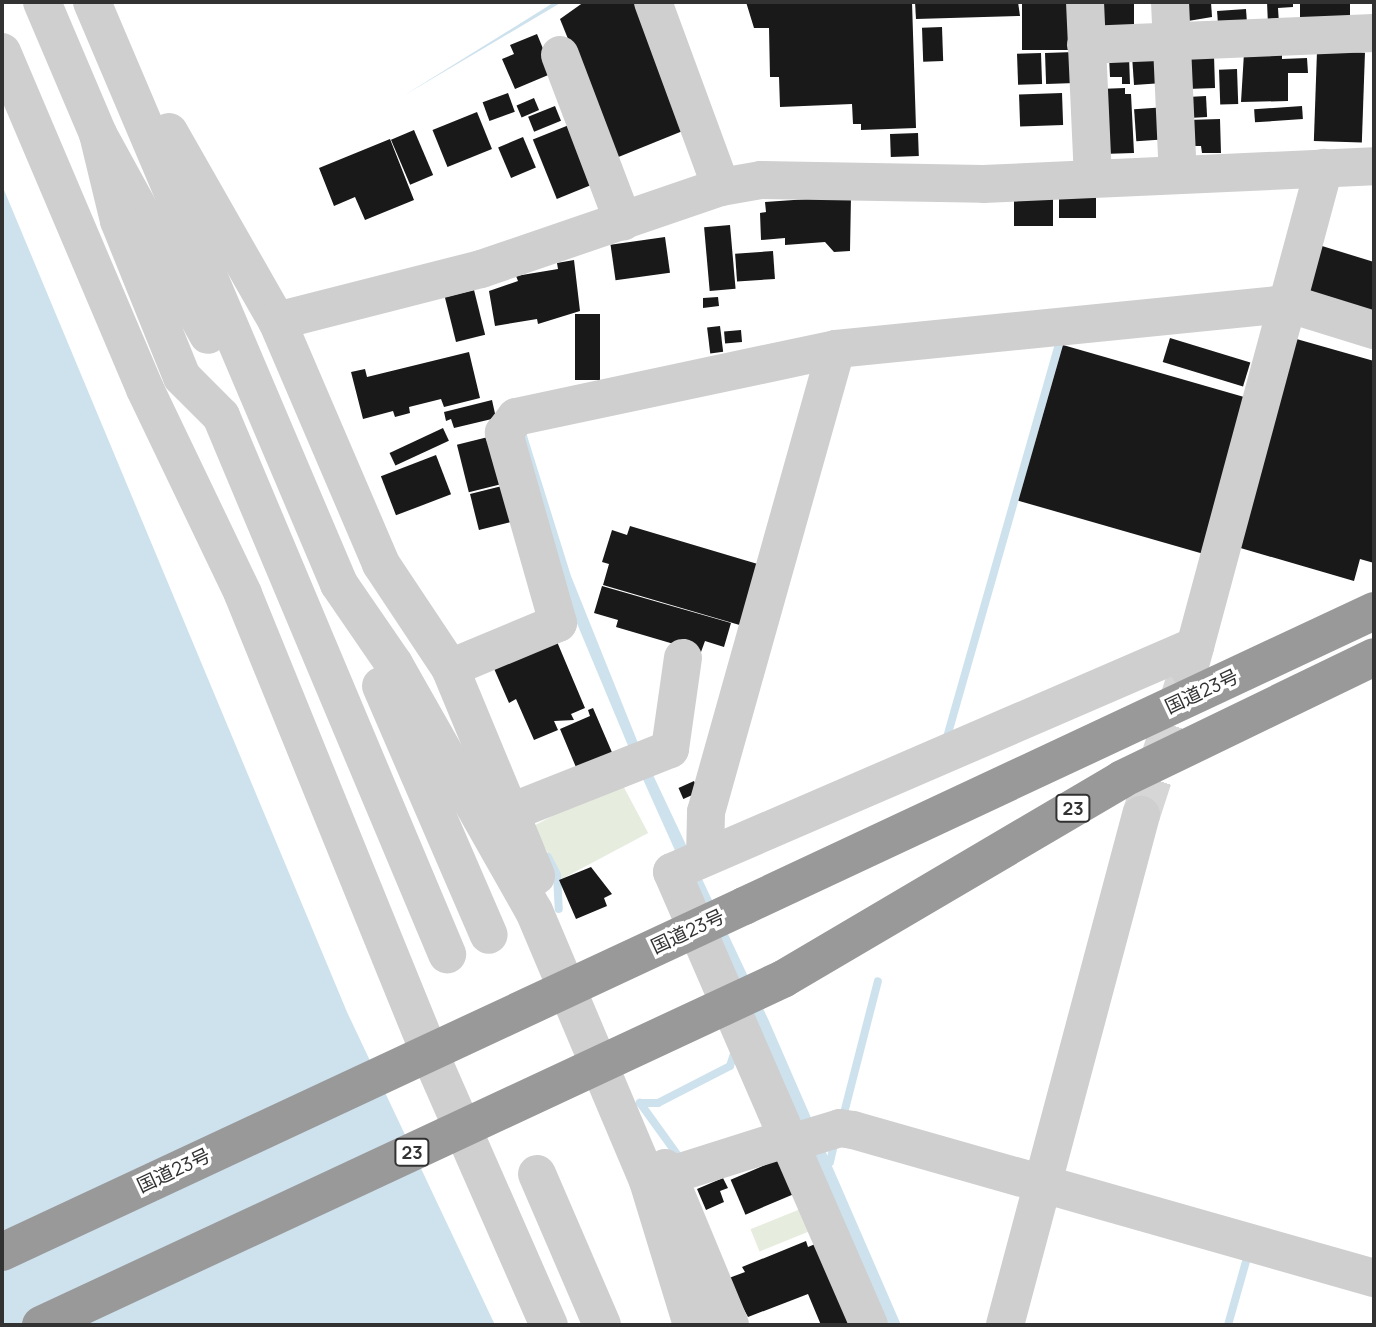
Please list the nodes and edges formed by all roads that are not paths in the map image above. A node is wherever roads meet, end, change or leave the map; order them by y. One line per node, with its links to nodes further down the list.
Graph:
1 (18, 2): 19 (street)
2 (42, 2): 13 (street)
3 (92, 2): 12 (street)
4 (653, 2): 18 (street)
5 (1084, 2): 9 (street)
6 (1171, 2): 8 (street)
7 (1374, 33): 8 (street)
8 (1172, 42): 9 (street); 16 (street)
9 (1086, 45): 17 (street)
10 (2, 52): 46 (street)
11 (560, 55): 20 (street)
12 (125, 80): 22 (street); 25 (street)
13 (98, 134): 19 (street); 25 (street)
14 (1374, 166): 15 (street)
15 (1325, 168): 16 (street); 21 (street)
16 (1178, 175): 17 (street)
17 (1093, 179): 18 (street)
18 (721, 187): 20 (street)
19 (119, 221): 36 (street)
20 (623, 221): 22 (street)
21 (1290, 304): 23 (street); 24 (street); 33 (street)
22 (277, 321): 30 (street)
23 (1374, 330)
24 (833, 359): 30 (street); 33 (street)
25 (253, 388): 26 (street)
26 (340, 584): 34 (street); 35 (street)
27 (1374, 611): 42 (highway, 国道23号, bridge)
28 (1374, 657): 45 (highway, 23, bridge)
29 (684, 658): 31 (street)
30 (450, 668): 31 (street)
31 (511, 813): 34 (street)
32 (1141, 815): 41 (street)
33 (693, 863): 38 (street)
34 (534, 911): 37 (street)
35 (489, 935)
36 (447, 954)
37 (621, 1115): 40 (street); 49 (street)
38 (800, 1139): 40 (street); 41 (street); 51 (street)
39 (537, 1174): 44 (street)
40 (671, 1175): 50 (street)
41 (1044, 1185): 43 (street); 52 (street)
42 (2, 1252)
43 (1374, 1278)
44 (583, 1282): 47 (street); 48 (street)
45 (41, 1325)
46 (549, 1325)
47 (602, 1325)
48 (630, 1325)
49 (692, 1325)
50 (730, 1325)
51 (869, 1325)
52 (1005, 1325)

